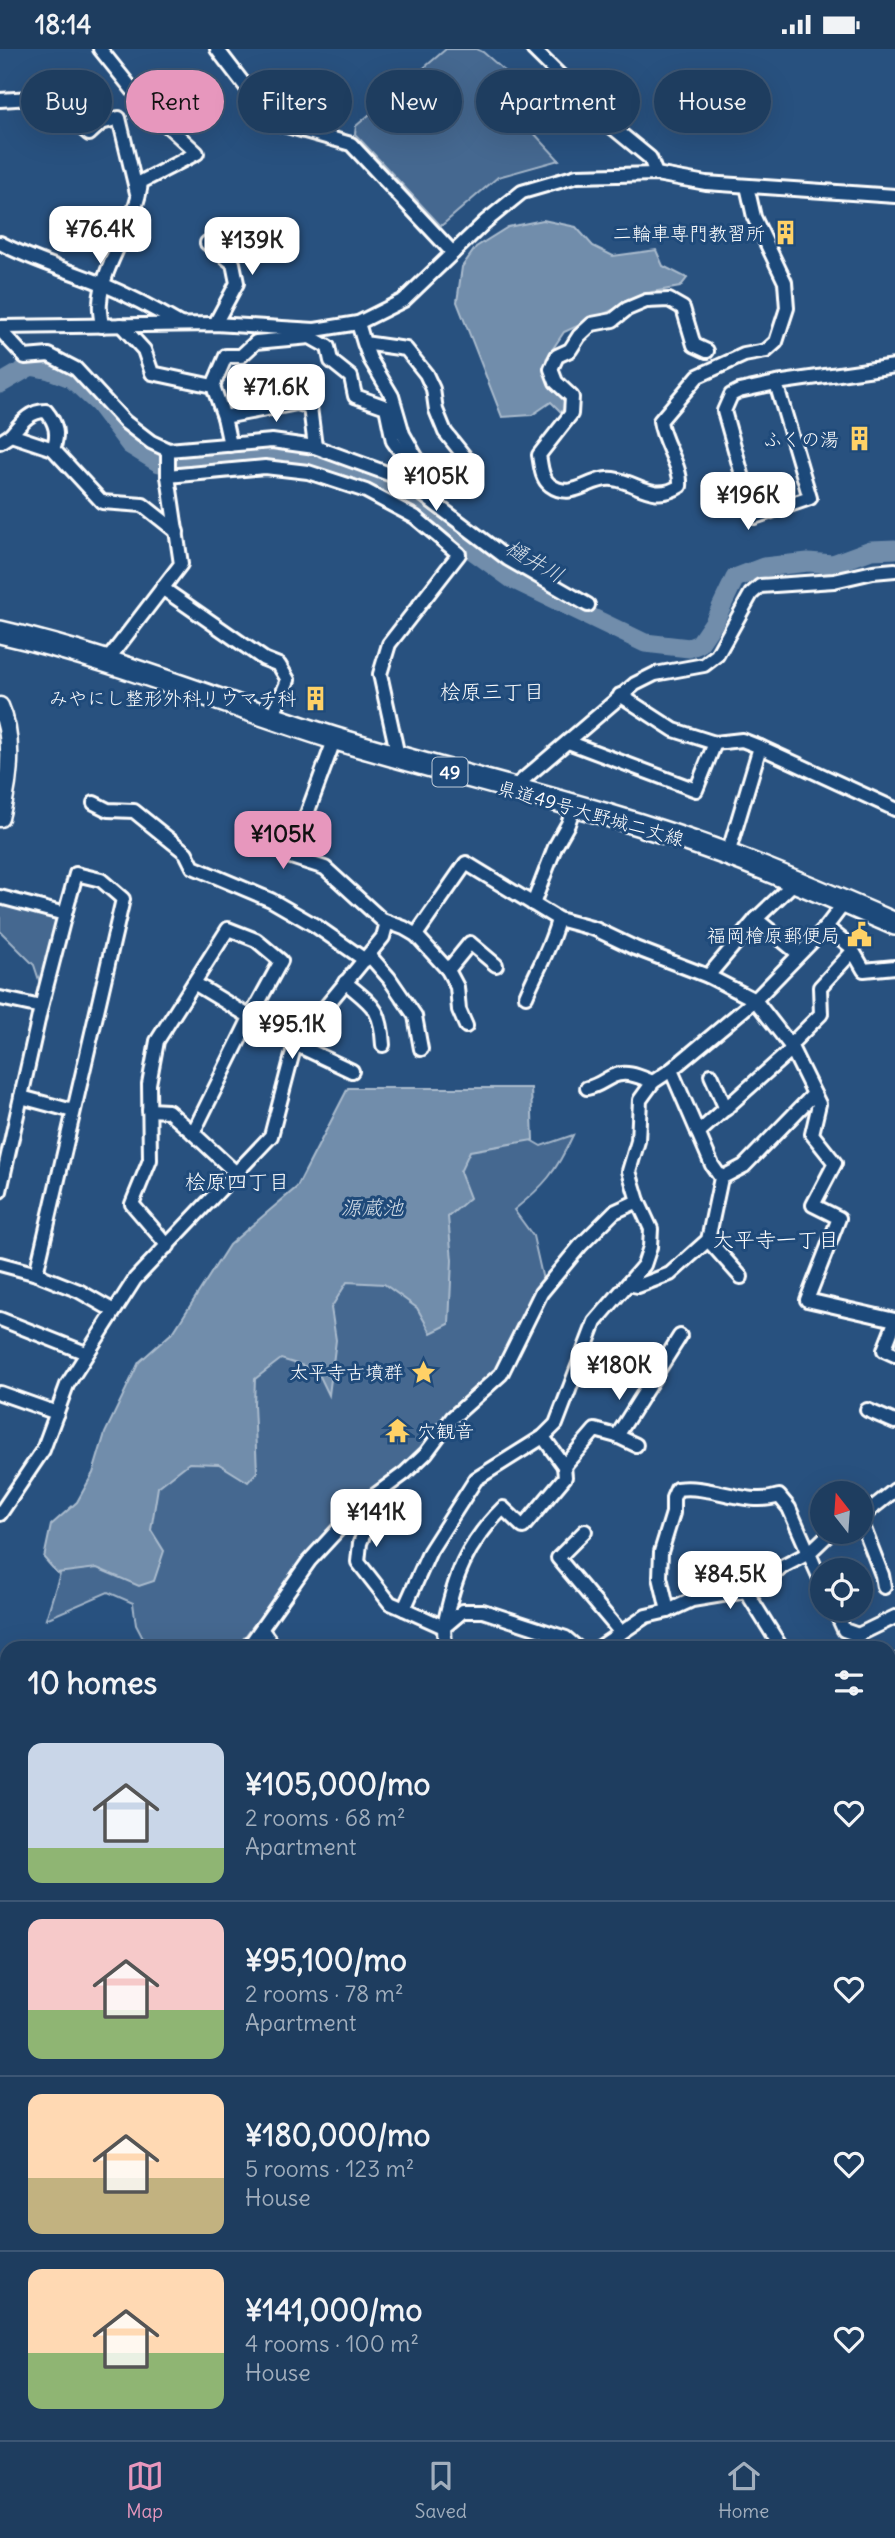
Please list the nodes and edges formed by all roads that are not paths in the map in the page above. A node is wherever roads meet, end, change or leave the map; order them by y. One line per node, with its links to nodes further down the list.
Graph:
1 (100, 49): 8 (street)
2 (217, 49): 11 (street)
3 (533, 49): 5 (street)
4 (0, 100): 8 (street)
5 (656, 174): 6 (street); 11 (street)
6 (747, 186): 7 (street); 20 (street)
7 (895, 196)
8 (139, 200): 12 (street)
9 (0, 243): 12 (street)
10 (207, 243): 15 (street)
11 (453, 253): 13 (street)
12 (104, 285): 14 (street); 16 (street)
13 (358, 323): 15 (street); 19 (street)
14 (180, 324): 15 (street); 17 (street)
15 (215, 324)
16 (102, 325): 17 (street); 18 (street)
17 (121, 325): 23 (street)
18 (0, 328): 29 (street)
19 (364, 343): 30 (street); 30 (street)
20 (707, 351)
21 (895, 366): 22 (street)
22 (776, 383): 22 (street)
23 (213, 386): 24 (street); 30 (street)
24 (224, 417): 26 (street); 27 (street)
25 (5, 439): 28 (street); 28 (street)
26 (230, 445): 27 (street); 29 (street)
27 (315, 447): 32 (street)
28 (53, 449): 33 (street)
29 (168, 453): 31 (street)
30 (409, 456): 32 (street)
31 (168, 474): 33 (street); 46 (street)
32 (392, 475): 36 (street)
33 (177, 532): 35 (street)
34 (895, 570): 39 (street)
35 (162, 588): 38 (street); 41 (street)
36 (588, 605)
37 (0, 632): 38 (main road, 県道49号大野城二丈線 / 49)
38 (106, 662): 41 (main road, 県道49号大野城二丈線 / 49)
39 (620, 695): 43 (street); 44 (street)
40 (0, 706): 51 (street)
41 (272, 717): 42 (main road, 県道49号大野城二丈線 / 49)
42 (335, 738): 46 (main road, 県道49号大野城二丈線 / 49); 60 (street)
43 (568, 742): 44 (street); 47 (street)
44 (715, 743): 45 (street)
45 (760, 747): 50 (street); 52 (street)
46 (398, 756): 47 (main road, 県道49号大野城二丈線 / 49)
47 (512, 789): 49 (main road, 県道49号大野城二丈線 / 49)
48 (93, 803): 66 (street)
49 (574, 806): 52 (main road, 県道49号大野城二丈線 / 49); 56 (street)
50 (895, 809)
51 (1, 812)
52 (728, 854): 53 (main road, 県道49号大野城二丈線 / 49)
53 (796, 881): 55 (main road, 県道49号大野城二丈線 / 49); 59 (street)
54 (0, 897): 57 (street)
55 (845, 902): 61 (main road, 県道49号大野城二丈線 / 49); 62 (street)
56 (533, 904): 58 (street); 63 (street)
57 (65, 914): 76 (street); 92 (street)
58 (558, 919): 70 (street); 73 (street)
59 (756, 919): 65 (street); 70 (street)
60 (387, 922): 63 (street); 66 (street)
61 (895, 924)
62 (825, 927): 64 (street); 65 (street)
63 (416, 935): 69 (street)
64 (853, 951): 68 (street); 81 (street)
65 (799, 954): 75 (street)
66 (367, 957): 71 (street); 82 (street)
67 (496, 965): 69 (street)
68 (895, 967)
69 (448, 970): 78 (street)
70 (708, 976): 75 (street)
71 (345, 982): 79 (street); 80 (street)
72 (194, 983): 77 (street); 77 (street); 91 (street)
73 (526, 996)
74 (0, 998): 76 (street)
75 (755, 1000): 81 (street); 83 (street)
76 (41, 1007): 89 (street)
77 (251, 1016): 79 (street); 93 (street)
78 (466, 1026)
79 (295, 1045): 84 (street); 95 (street)
80 (383, 1045)
81 (791, 1047): 88 (street); 90 (street)
82 (421, 1049)
83 (671, 1070): 86 (street); 94 (street)
84 (352, 1071)
85 (712, 1075): 90 (street)
86 (653, 1081): 87 (street); 98 (street)
87 (587, 1089)
88 (814, 1094): 96 (street); 107 (street)
89 (21, 1097): 92 (street); 97 (street)
90 (726, 1109): 94 (street)
91 (149, 1110): 93 (street); 100 (street)
92 (73, 1111): 102 (street)
93 (193, 1133): 95 (street)
94 (698, 1133): 96 (street)
95 (237, 1174): 100 (street)
96 (722, 1178): 99 (street)
97 (0, 1191)
98 (638, 1201): 104 (street); 120 (street)
99 (708, 1240): 103 (street); 104 (street)
100 (168, 1246): 105 (street)
101 (0, 1265): 102 (street)
102 (41, 1276): 105 (street)
103 (741, 1277)
104 (628, 1284): 116 (street)
105 (114, 1311): 109 (street)
106 (0, 1319): 109 (street)
107 (895, 1321): 110 (street)
108 (680, 1336): 115 (street)
109 (86, 1353): 113 (street)
110 (895, 1355)
111 (0, 1393): 113 (street)
112 (867, 1410): 114 (street)
113 (57, 1413): 122 (street)
114 (895, 1422)
115 (617, 1436): 117 (street); 118 (street)
116 (543, 1437): 118 (street); 130 (street)
117 (636, 1445)
118 (564, 1466): 134 (street)
119 (895, 1490): 121 (street)
120 (372, 1497): 130 (street); 135 (street)
121 (873, 1509)
122 (0, 1514)
123 (585, 1531): 136 (street)
124 (818, 1544): 126 (street)
125 (870, 1544): 128 (street)
126 (809, 1553): 127 (street); 129 (street); 131 (street)
127 (811, 1558)
128 (884, 1587)
129 (746, 1591): 131 (street); 143 (street)
130 (404, 1609): 134 (street)
131 (668, 1611): 136 (street)
132 (895, 1617): 137 (street)
133 (840, 1621): 137 (street)
134 (444, 1626): 140 (street); 141 (street)
135 (262, 1630): 138 (street); 139 (street)
136 (621, 1633): 142 (street)
137 (858, 1635): 144 (street)
138 (253, 1641)
139 (270, 1641)
140 (445, 1641)
141 (570, 1641)
142 (609, 1641)
143 (777, 1641)
144 (855, 1641)

